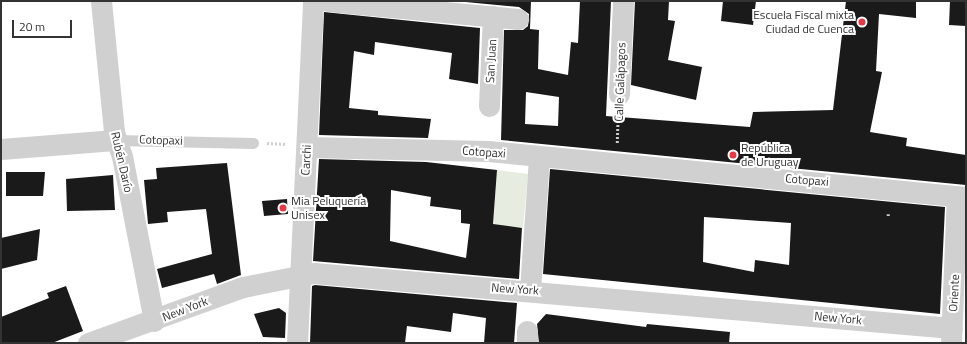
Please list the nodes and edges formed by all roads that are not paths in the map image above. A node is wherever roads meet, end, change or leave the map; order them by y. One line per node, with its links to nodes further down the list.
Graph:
1 (100, 1): 9 (street, Rubén Darío)
2 (313, 1): 11 (street, Carchi)
3 (328, 1): 5 (street)
4 (624, 1): 7 (street, Calle Galápagos)
5 (494, 16): 6 (street); 8 (street, San Juan)
6 (518, 19)
7 (618, 94)
8 (489, 106)
9 (115, 140): 10 (lane, Cotopaxi); 12 (street, Cotopaxi); 17 (street, Rubén Darío)
10 (253, 143)
11 (307, 147): 13 (street, Cotopaxi); 15 (street, Carchi)
12 (1, 149)
13 (539, 157): 14 (street, Cotopaxi); 16 (street)
14 (962, 196): 18 (street, Oriente)
15 (301, 276): 16 (street, New York); 17 (street, New York); 20 (street, Carchi)
16 (530, 290): 18 (street, New York)
17 (154, 320): 19 (street, New York)
18 (952, 336)
19 (88, 343)
20 (297, 343)

